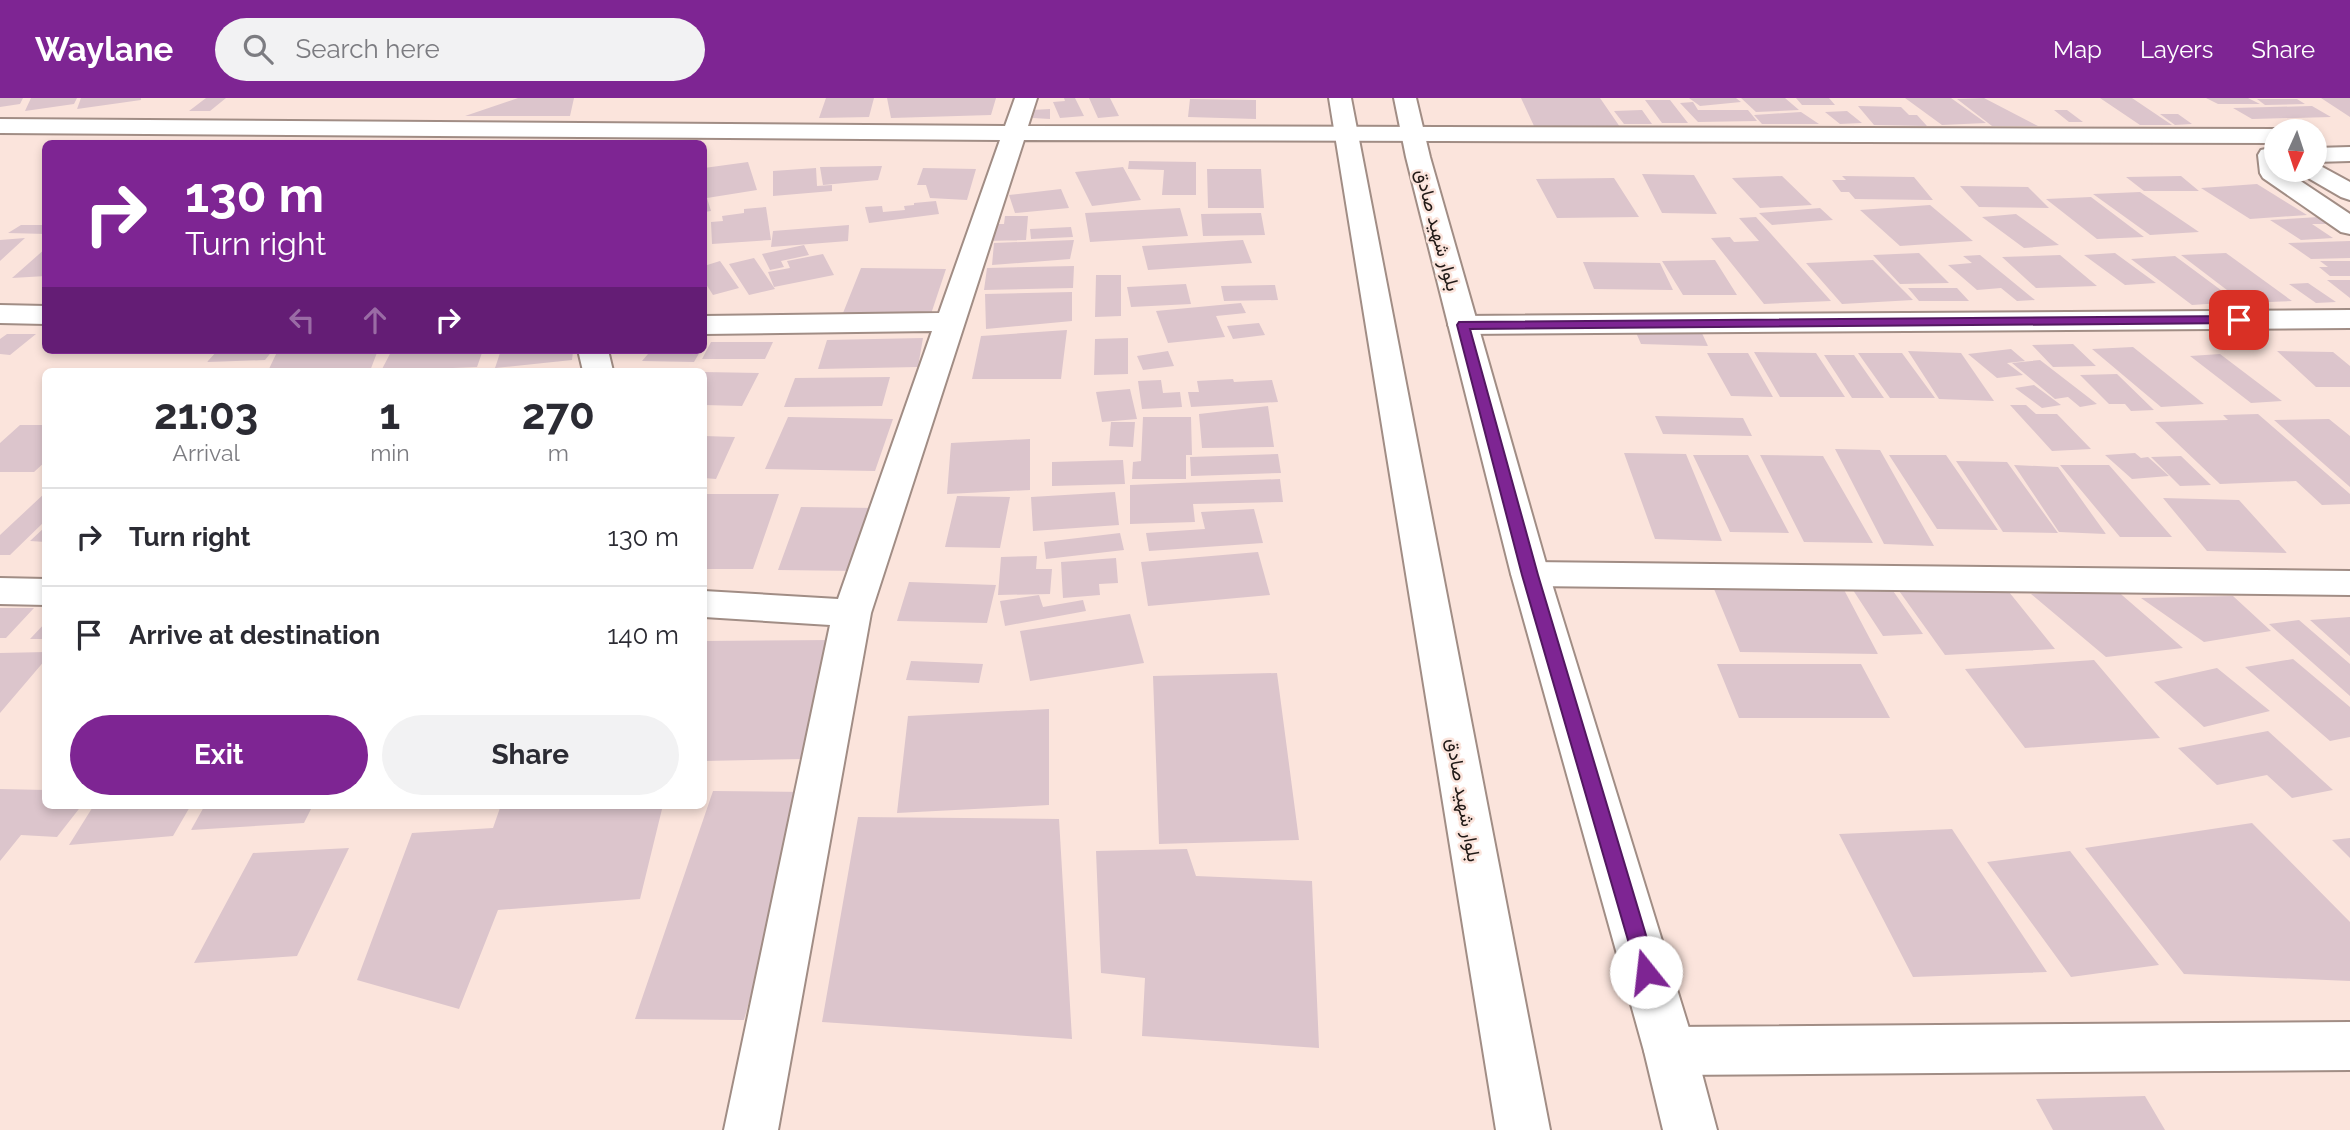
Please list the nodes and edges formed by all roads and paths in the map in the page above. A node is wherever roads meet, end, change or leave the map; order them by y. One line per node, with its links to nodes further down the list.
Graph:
1 (1340, 98): 7 (street, بلوار شهید صادق)
2 (1405, 98): 8 (street, بلوار شهید صادق)
3 (0, 126): 4 (street)
4 (1016, 128): 7 (street); 13 (street); 23 (street)
5 (2328, 135): 6 (street)
6 (2350, 135)
7 (1348, 146): 8 (street); 35 (street, بلوار شهید صادق)
8 (1415, 146): 9 (street); 12 (street); 24 (street, بلوار شهید صادق)
9 (2264, 146)
10 (0, 147): 11 (street)
11 (42, 147)
12 (2264, 151)
13 (707, 152)
14 (2328, 155): 15 (street)
15 (2350, 155)
16 (2328, 179): 18 (street)
17 (2285, 182): 19 (street)
18 (2350, 192)
19 (2350, 226)
20 (0, 314): 21 (street)
21 (42, 315)
22 (2350, 320): 24 (street)
23 (952, 322): 25 (street); 31 (street)
24 (1463, 325): 26 (street, بلوار شهید صادق)
25 (707, 326)
26 (1530, 575): 27 (street); 33 (street, بلوار شهید صادق)
27 (2350, 583)
28 (0, 592): 29 (street)
29 (42, 592)
30 (707, 604): 31 (street)
31 (852, 613): 34 (street)
32 (2350, 1046): 33 (street)
33 (1670, 1051): 36 (street, بلوار شهید صادق)
34 (751, 1130)
35 (1523, 1130)
36 (1690, 1130)

